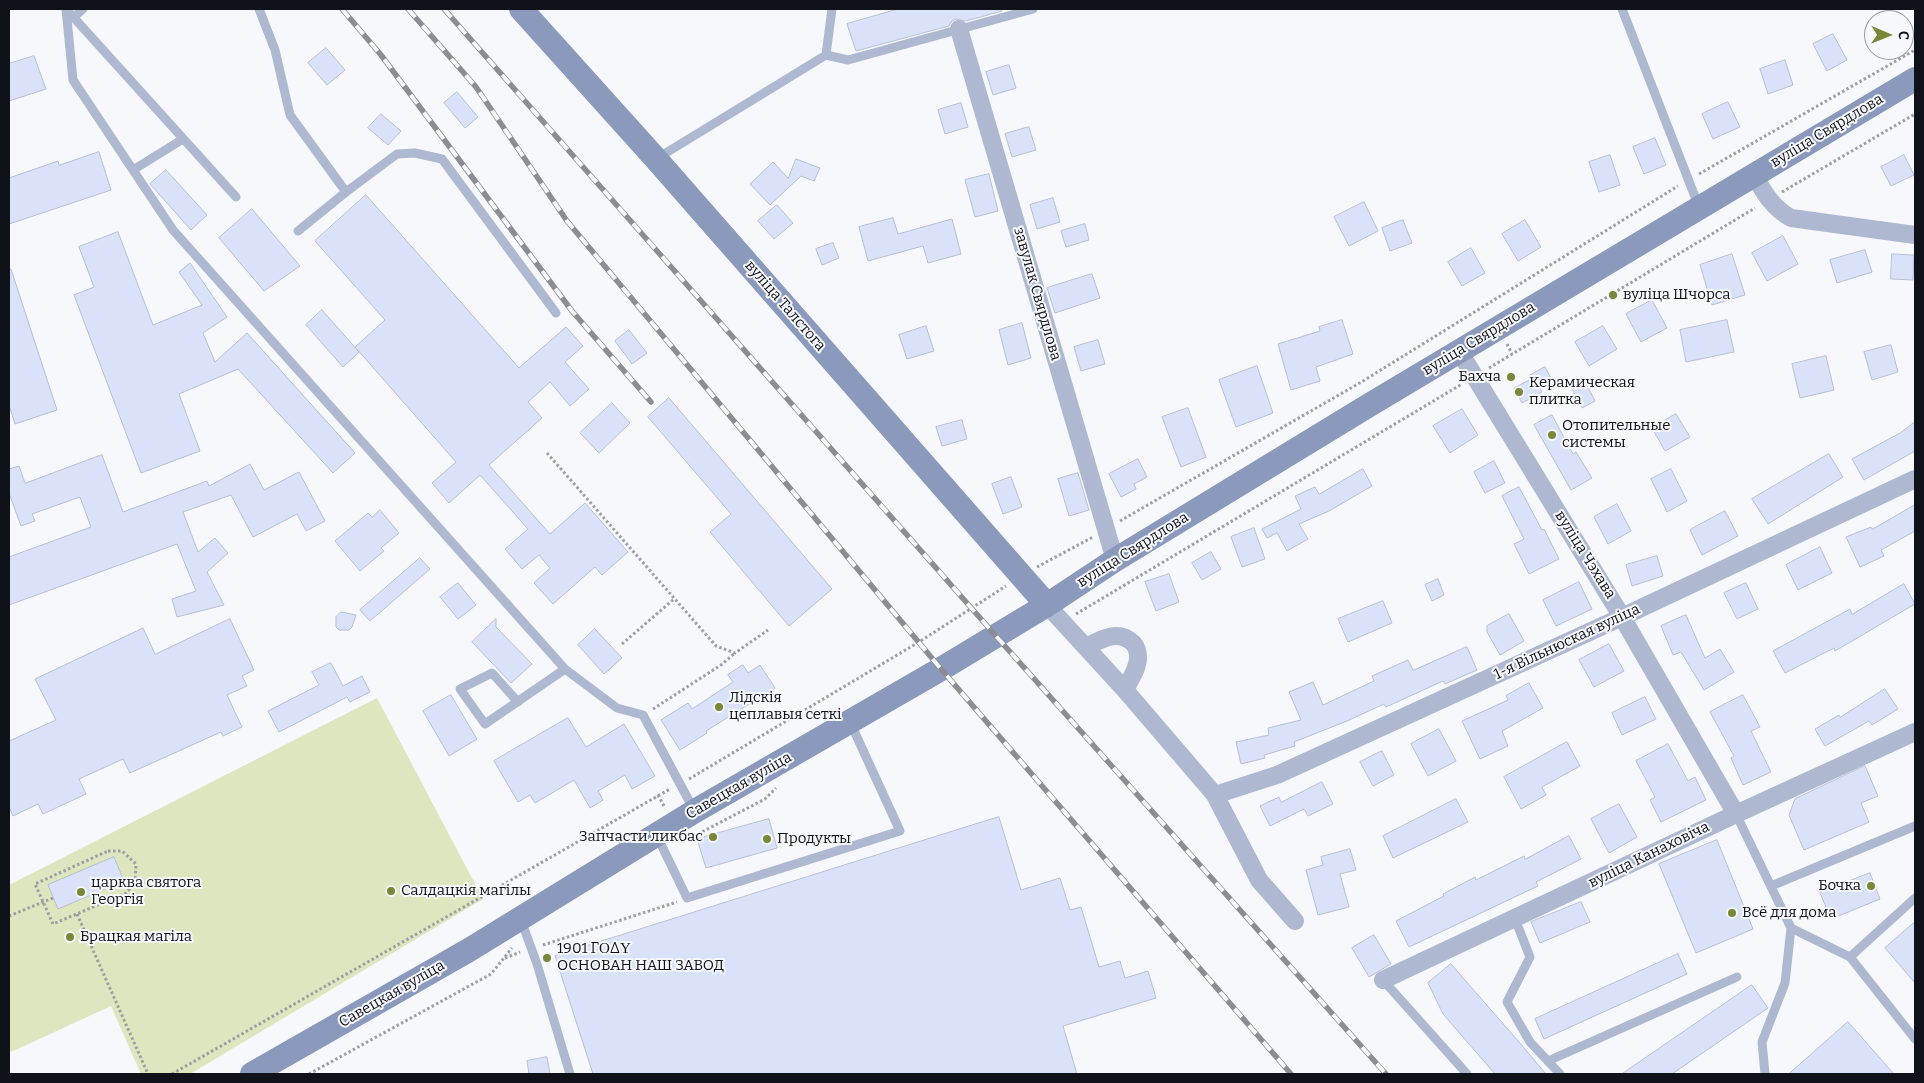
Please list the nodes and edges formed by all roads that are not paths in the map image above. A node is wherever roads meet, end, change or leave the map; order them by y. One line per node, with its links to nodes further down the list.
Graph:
1 (66, 9): 8 (lane); 14 (lane)
2 (83, 9): 8 (lane)
3 (260, 9): 16 (lane)
4 (521, 9): 13 (main road, вуліца Талстога)
5 (832, 9): 10 (lane)
6 (1033, 9): 9 (lane)
7 (1622, 9): 18 (lane)
8 (74, 17): 12 (lane)
9 (959, 29): 10 (lane); 24 (street, завулак Свярдлова)
10 (826, 54): 13 (lane)
11 (1915, 79): 15 (main road, вуліца Свярдлова)
12 (184, 139): 14 (lane); 17 (lane)
13 (656, 159): 25 (main road, вуліца Талстога)
14 (133, 170): 28 (lane)
15 (1754, 175): 18 (main road, вуліца Свярдлова); 20 (street)
16 (346, 192): 19 (lane); 21 (lane)
17 (236, 197)
18 (1699, 208): 22 (main road, вуліца Свярдлова)
19 (298, 231)
20 (1915, 235)
21 (556, 312)
22 (1459, 351): 24 (main road, вуліца Свярдлова); 26 (street, вуліца Чэхава)
23 (1915, 479): 26 (street, 1-я Вільнюская вуліца)
24 (1115, 560): 25 (main road, вуліца Свярдлова)
25 (1054, 614): 27 (street); 31 (main road, Савецкая вуліца)
26 (1622, 617): 33 (street, 1-я Вільнюская вуліца); 35 (street, вуліца Чэхава)
27 (1086, 647): 29 (street); 29 (street)
28 (565, 670): 30 (lane); 34 (lane)
29 (1125, 690): 33 (street)
30 (518, 702): 30 (lane)
31 (850, 722): 34 (main road, Савецкая вуліца); 37 (lane)
32 (1915, 732): 35 (street, вуліца Канаховіча)
33 (1216, 795): 41 (street)
34 (695, 811): 37 (main road, Савецкая вуліца)
35 (1736, 814): 38 (lane); 40 (street, вуліца Канаховіча)
36 (1915, 826): 38 (lane)
37 (657, 835): 42 (main road, Савецкая вуліца)
38 (1771, 886): 43 (lane)
39 (1915, 898): 44 (lane)
40 (1515, 920): 46 (street, вуліца Канаховіча); 48 (lane)
41 (1295, 921)
42 (523, 926): 49 (main road, Савецкая вуліца); 50 (lane)
43 (1791, 928): 44 (lane); 53 (lane)
44 (1850, 957): 47 (lane)
45 (1737, 977): 48 (lane)
46 (1383, 980): 51 (lane)
47 (1915, 1039)
48 (1548, 1061): 52 (lane)
49 (252, 1074)
50 (570, 1074)
51 (1467, 1074)
52 (1560, 1074)
53 (1764, 1074)

